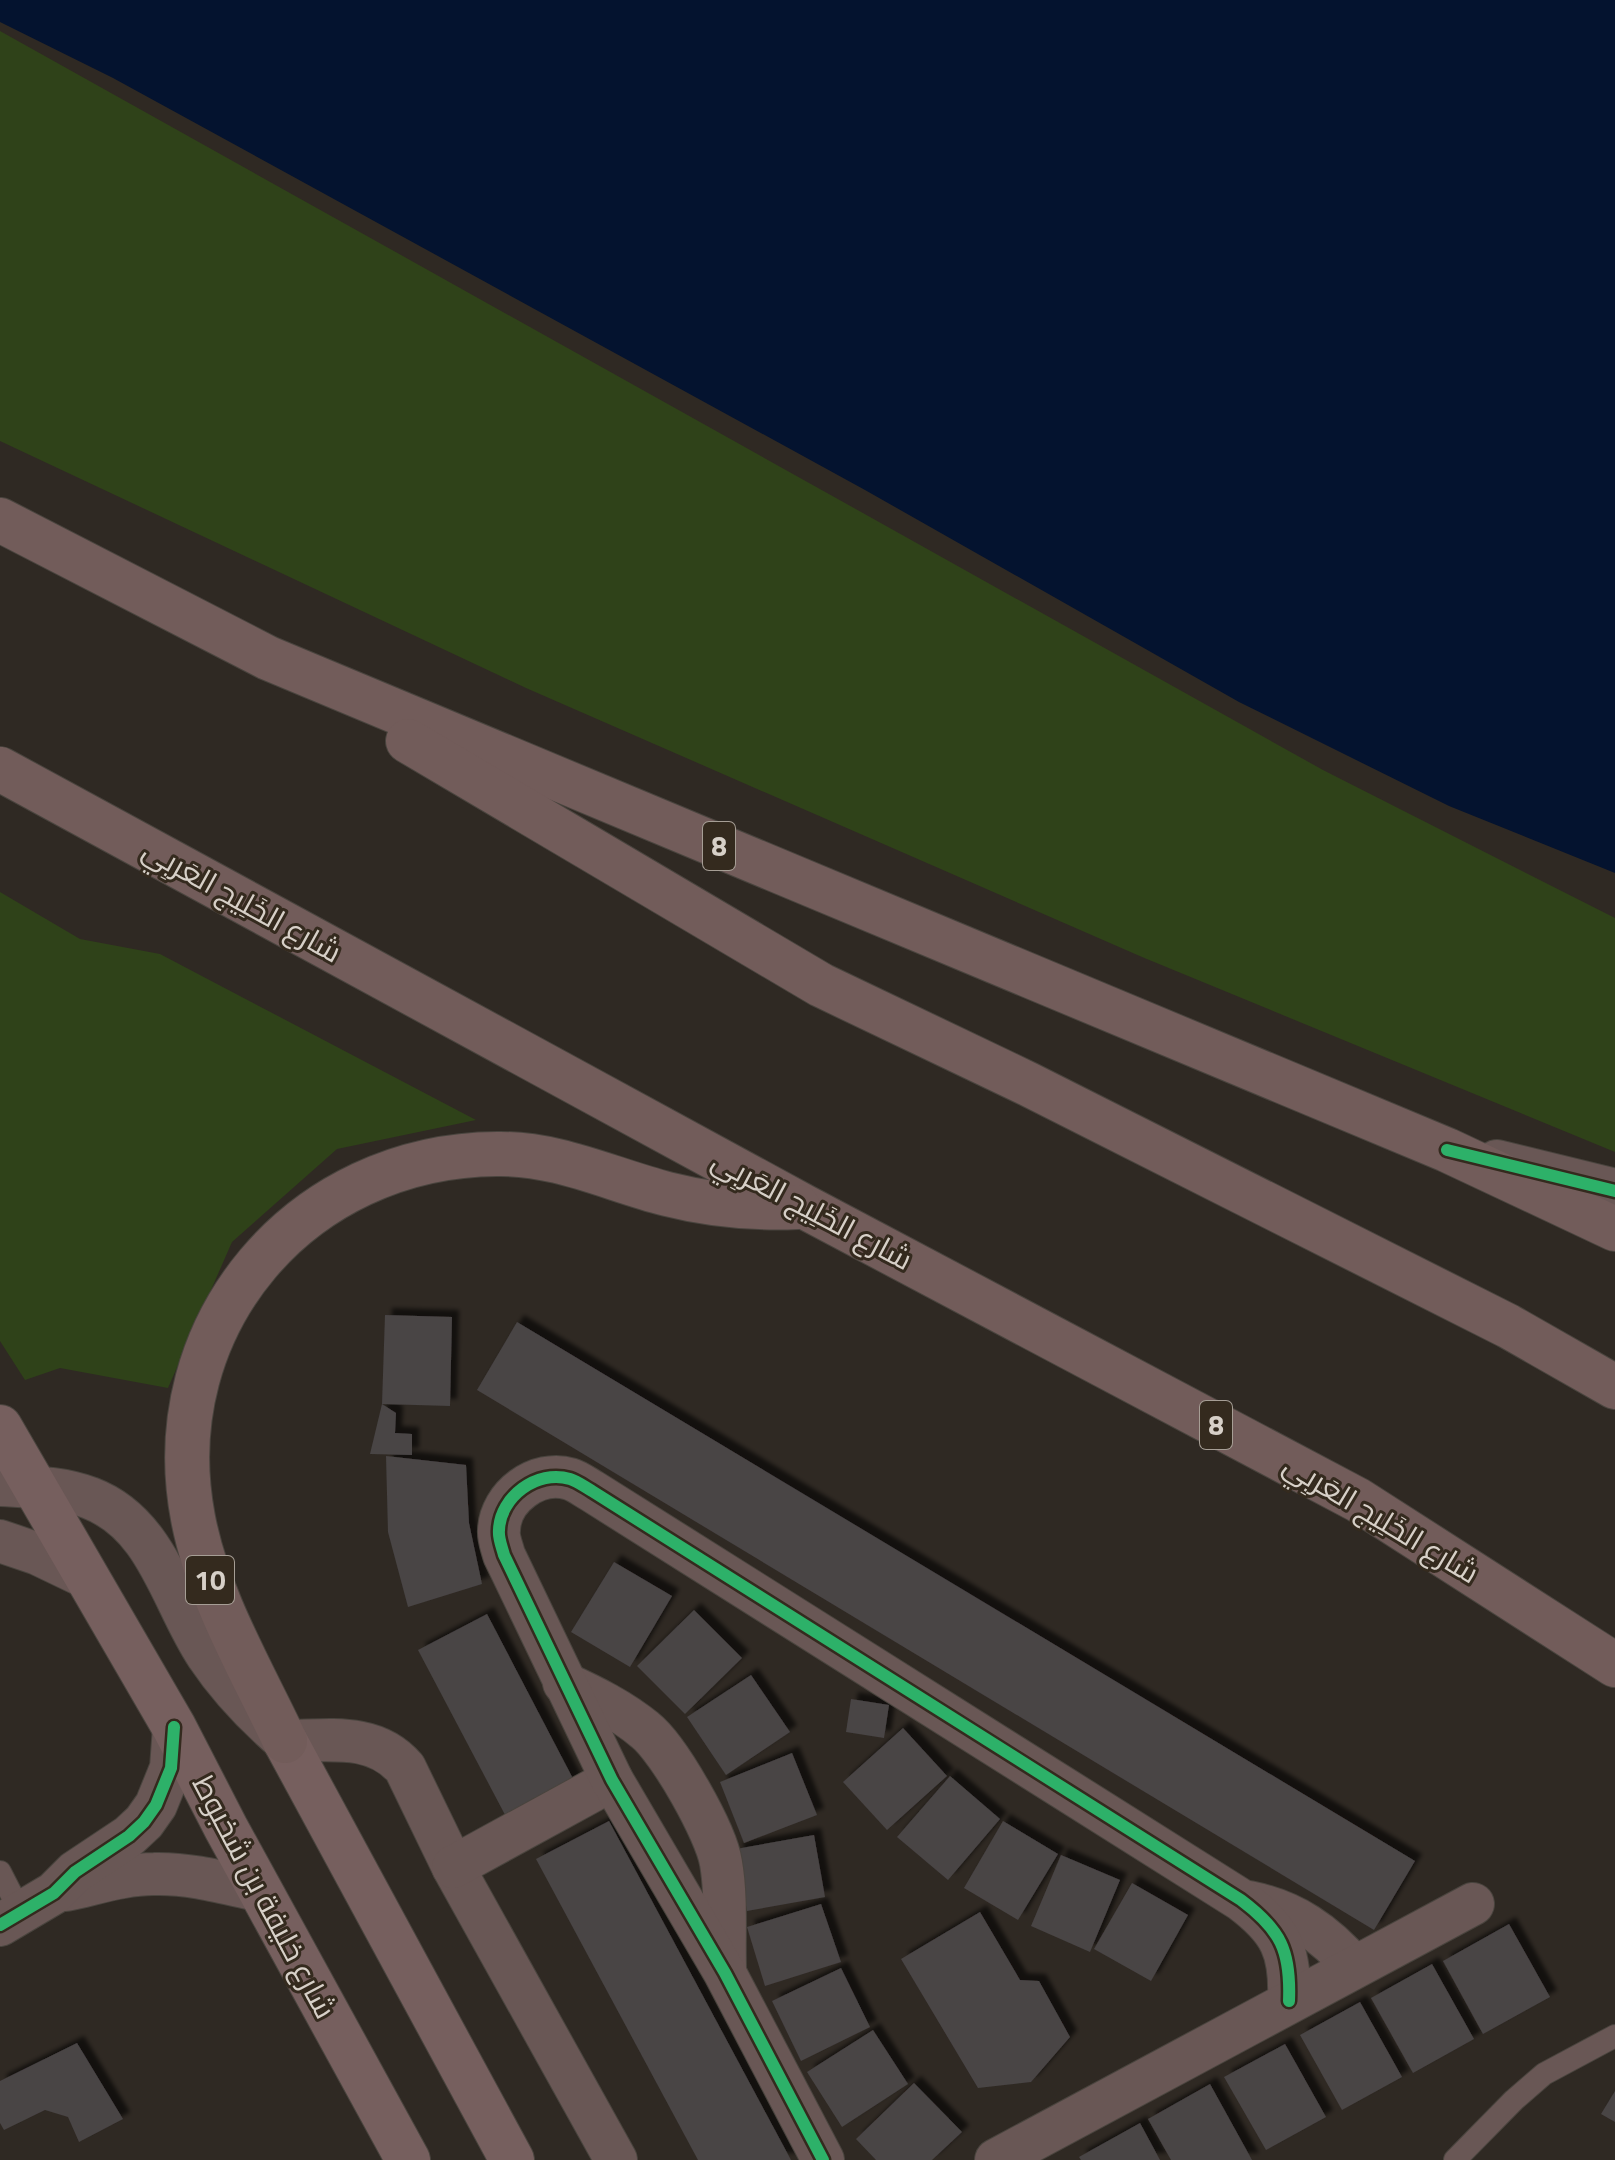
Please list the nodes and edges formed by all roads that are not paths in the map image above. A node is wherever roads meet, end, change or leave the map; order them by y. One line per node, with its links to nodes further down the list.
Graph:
1 (0, 520): 2 (highway, 8)
2 (268, 658): 4 (highway, 8); 8 (highway)
3 (0, 769): 6 (highway, شارع الخَلِيج العَربِي / 8)
4 (1447, 1150): 5 (street); 7 (highway, 8)
5 (1615, 1191)
6 (805, 1207): 13 (highway, شارع الخَلِيج العَربِي / 8); 16 (highway, 10)
7 (1615, 1229)
8 (1615, 1387)
9 (0, 1427): 10 (main road, شارع خليفة بن شخبوط)
10 (17, 1486): 12 (main road, شارع خليفة بن شخبوط); 16 (street)
11 (0, 1541): 12 (street)
12 (88, 1578): 15 (main road, شارع خليفة بن شخبوط)
13 (1615, 1665)
14 (564, 1683): 17 (street); 21 (street); 25 (street)
15 (174, 1727): 20 (main road, شارع خليفة بن شخبوط); 23 (street)
16 (285, 1741): 18 (street); 29 (main road, 10)
17 (612, 1780): 18 (street); 25 (street)
18 (453, 1867): 30 (street)
19 (0, 1872): 23 (lane)
20 (261, 1891): 23 (street); 28 (main road, شارع خليفة بن شخبوط)
21 (1241, 1900): 24 (street); 26 (street)
22 (1473, 1904): 24 (street)
23 (25, 1910)
24 (1354, 1967): 26 (street)
25 (725, 1973): 31 (street)
26 (1289, 2001): 32 (street)
27 (1615, 2036): 33 (lane)
28 (408, 2160)
29 (512, 2160)
30 (616, 2160)
31 (823, 2160)
32 (996, 2160)
33 (1455, 2160)

